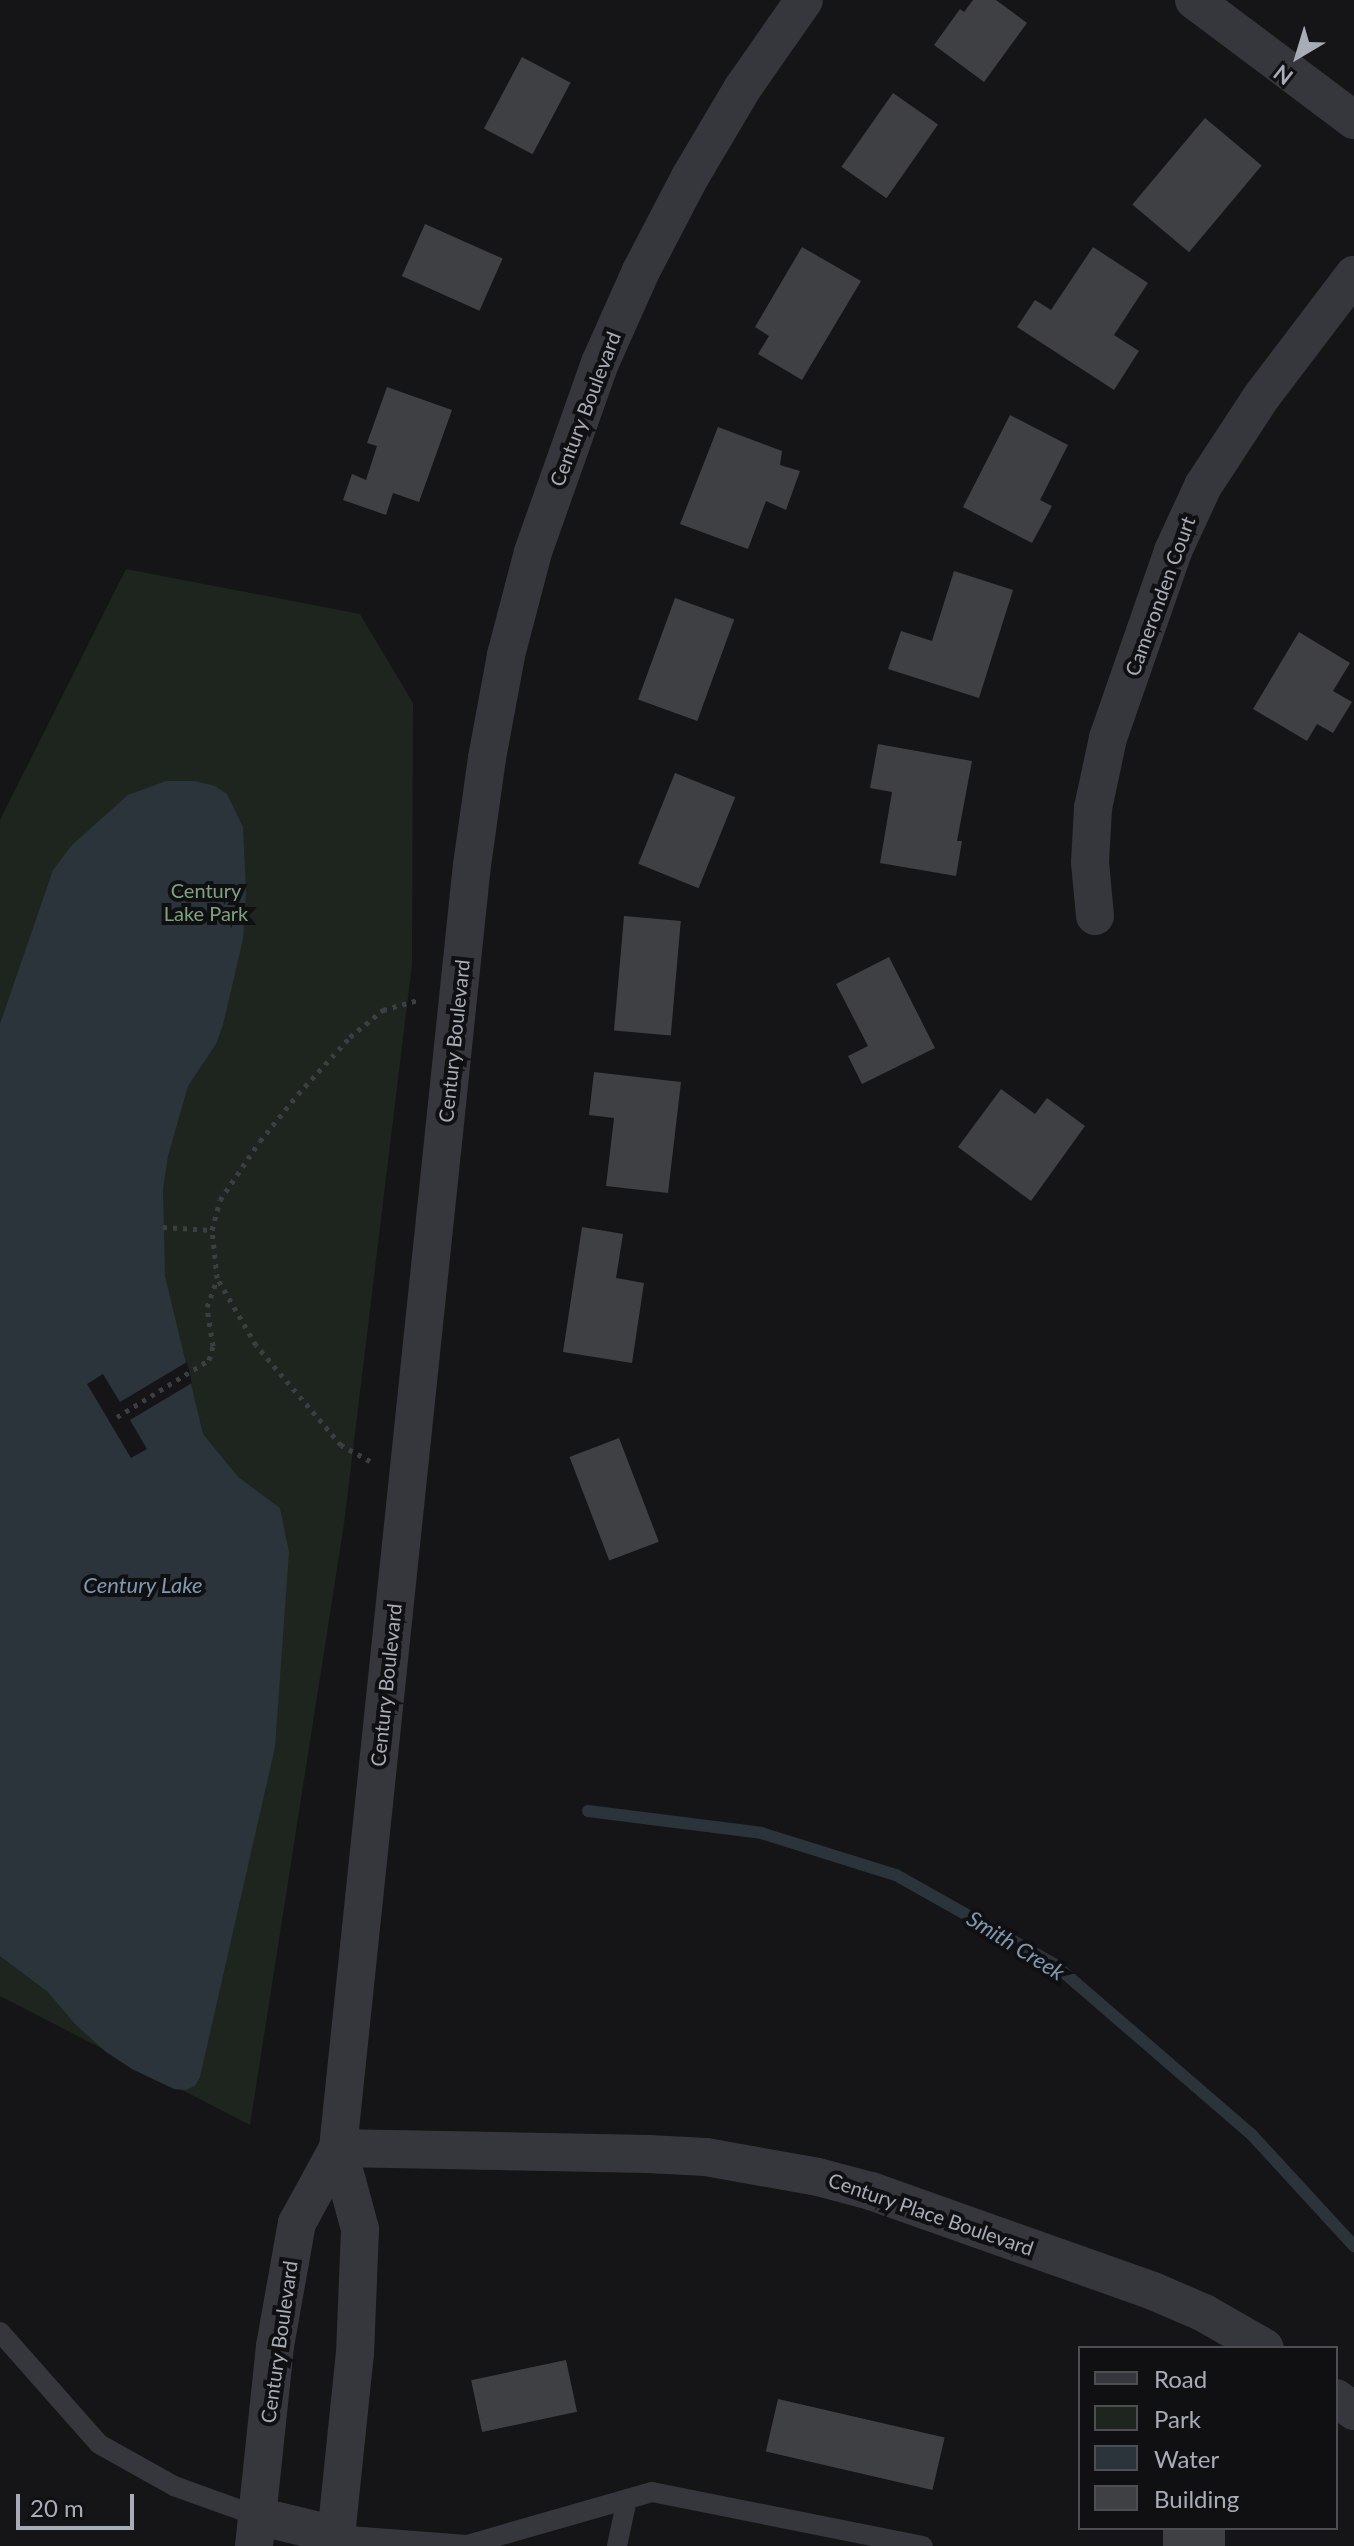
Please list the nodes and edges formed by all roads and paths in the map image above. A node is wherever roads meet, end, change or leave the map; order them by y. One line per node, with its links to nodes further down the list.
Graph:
1 (804, 0): 6 (street, Century Boulevard)
2 (1194, 0): 3 (street)
3 (1354, 120)
4 (1354, 275): 5 (street, Cameronden Court)
5 (1095, 916)
6 (459, 989): 8 (path); 11 (street, Century Boulevard)
7 (163, 1227): 8 (path)
8 (212, 1230): 9 (path)
9 (217, 1278): 10 (path); 11 (path)
10 (117, 1417)
11 (408, 1477): 12 (street, Century Boulevard)
12 (338, 2148): 14 (street, Century Place Boulevard); 16 (street, Century Boulevard); 17 (street, Century Boulevard)
13 (0, 2332): 16 (lane)
14 (1262, 2346)
15 (627, 2499): 18 (lane); 19 (lane); 20 (lane)
16 (256, 2531): 17 (street)
17 (336, 2540): 18 (lane)
18 (467, 2546)
19 (617, 2546)
20 (923, 2546)

